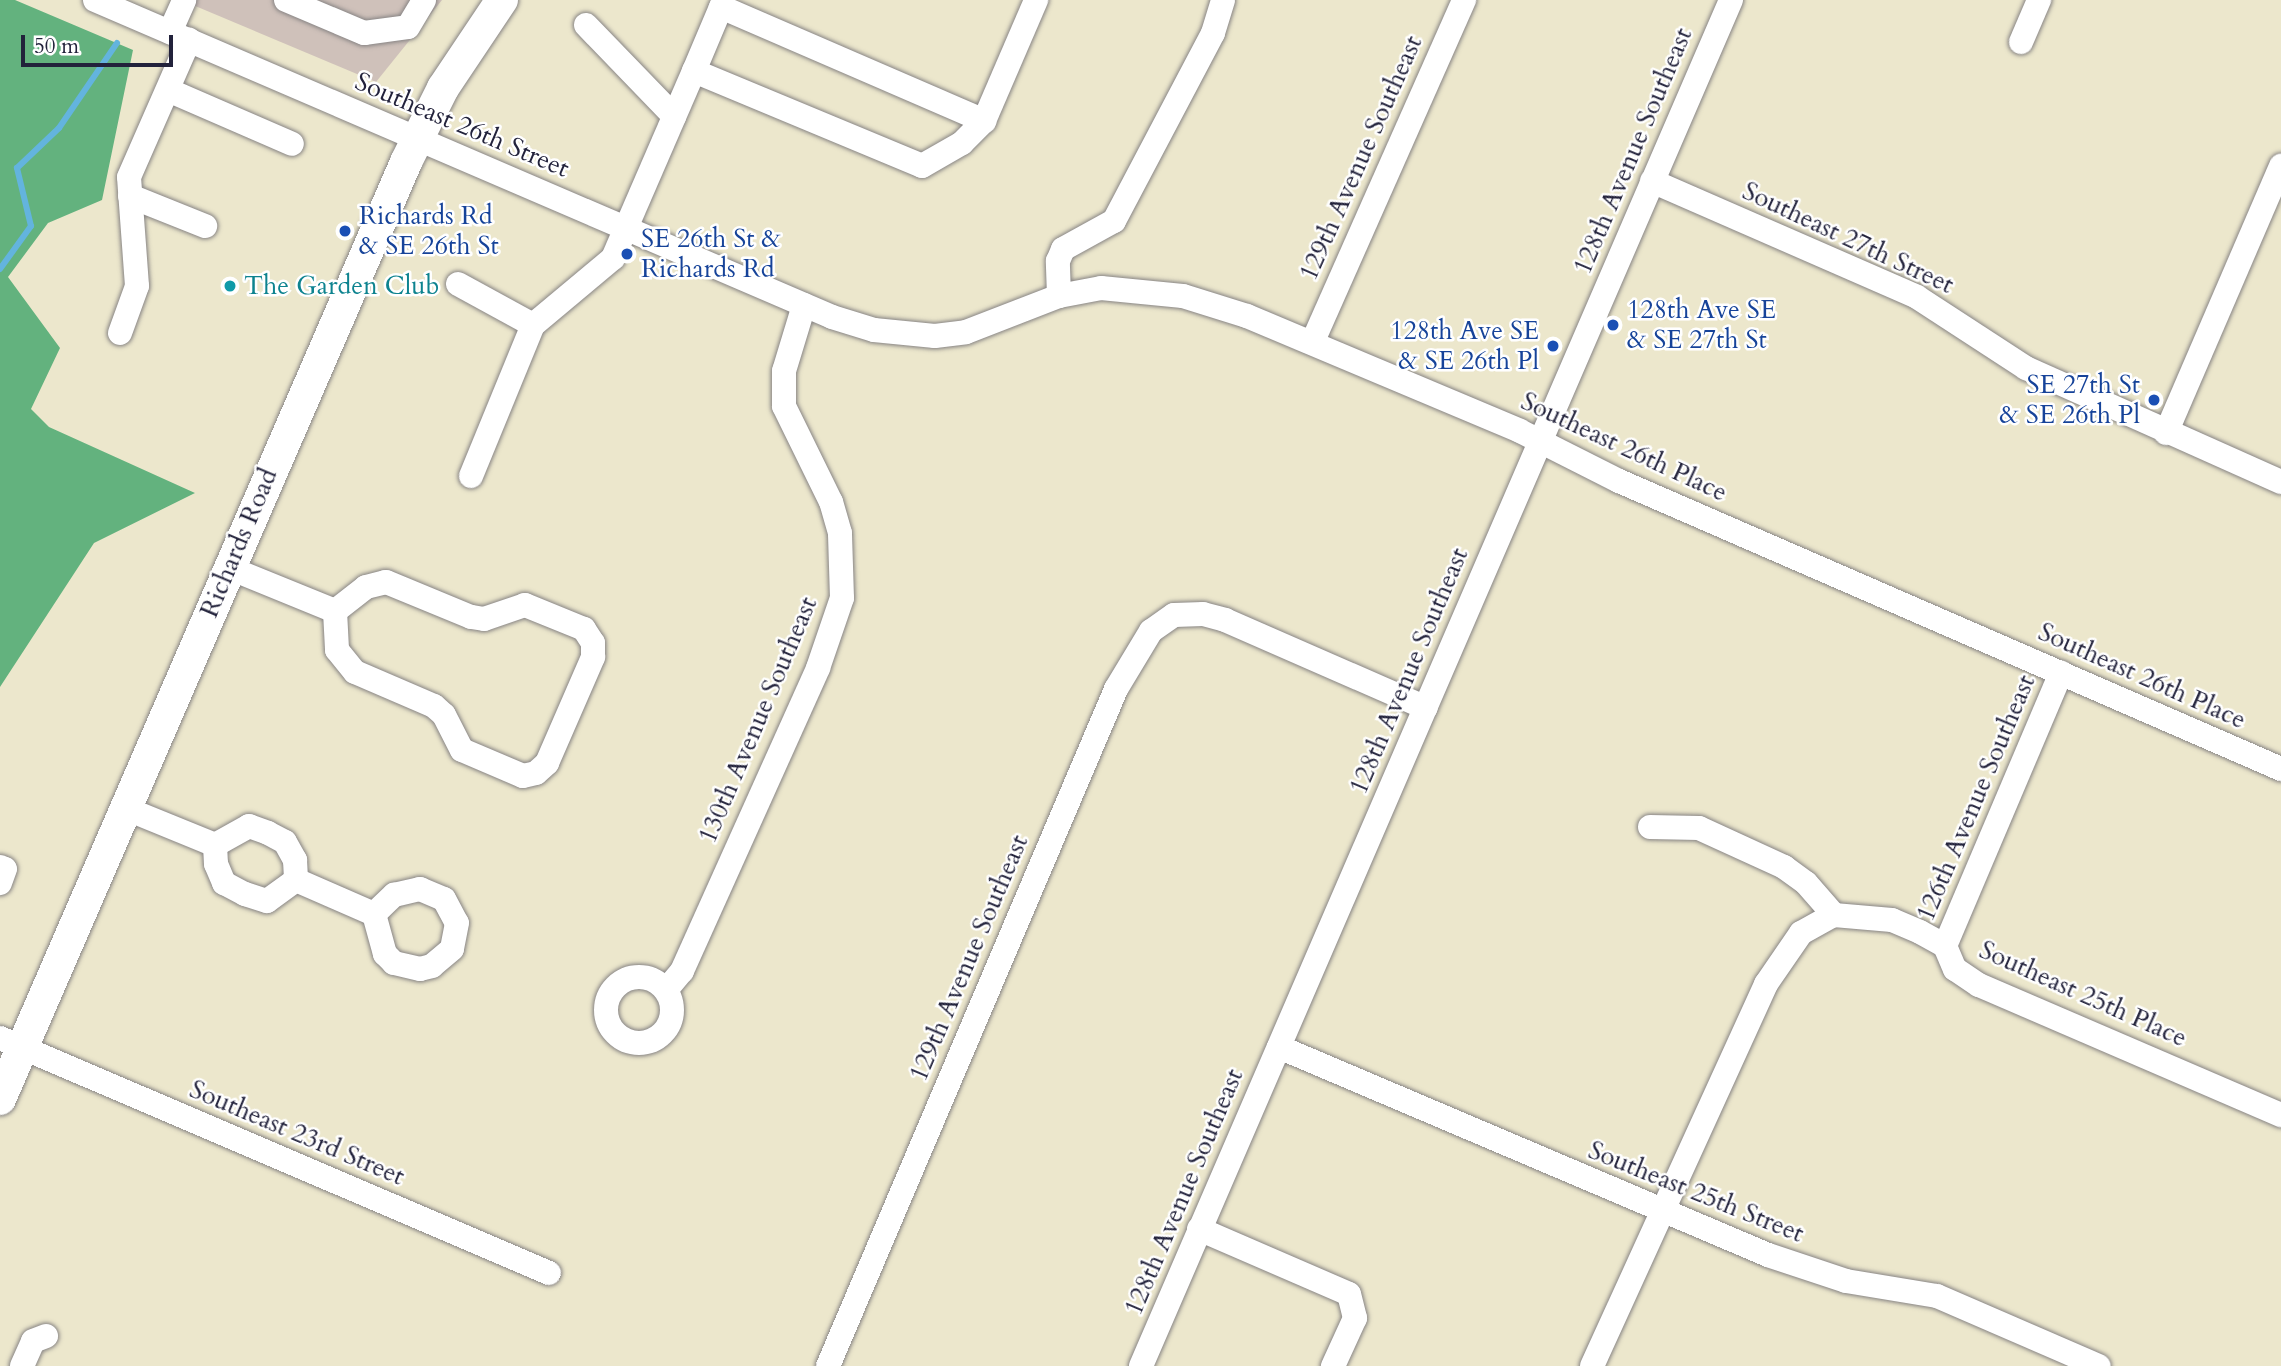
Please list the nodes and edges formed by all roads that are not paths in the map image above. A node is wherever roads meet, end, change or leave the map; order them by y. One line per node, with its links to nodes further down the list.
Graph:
1 (95, 0): 12 (street, Southeast 26th Street)
2 (184, 0): 12 (street)
3 (286, 0): 4 (street)
4 (424, 0)
5 (502, 0): 18 (main road, Richards Road)
6 (1036, 0): 17 (street)
7 (1223, 0): 26 (street)
8 (1464, 0): 30 (street, 129th Avenue Southeast)
9 (1731, 0): 21 (street, 128th Avenue Southeast)
10 (2039, 0): 13 (street)
11 (586, 25): 16 (street)
12 (179, 36): 15 (street); 18 (street, Southeast 26th Street)
13 (2021, 41)
14 (694, 71): 16 (street); 17 (street); 17 (street)
15 (168, 90): 19 (street); 22 (street)
16 (674, 116): 24 (street)
17 (984, 121)
18 (418, 139): 24 (street, Southeast 26th Street); 35 (main road, Richards Road)
19 (292, 144)
20 (2280, 172): 31 (street)
21 (1652, 181): 31 (street, Southeast 27th Street); 32 (street, 128th Avenue Southeast)
22 (130, 196): 23 (street); 29 (street)
23 (205, 226)
24 (624, 228): 27 (street, Southeast 26th Street); 28 (street)
25 (458, 284): 28 (street)
26 (1059, 296): 27 (street, Southeast 26th Place); 30 (street, Southeast 26th Place)
27 (804, 306): 49 (street, 130th Avenue Southeast)
28 (533, 325): 33 (street)
29 (120, 333)
30 (1313, 341): 32 (street, Southeast 26th Place)
31 (2166, 433): 34 (street, Southeast 27th Street)
32 (1540, 442): 37 (street, Southeast 26th Place); 38 (street, 128th Avenue Southeast)
33 (471, 476)
34 (2281, 482)
35 (227, 567): 36 (street); 40 (main road, Richards Road)
36 (334, 611): 36 (street)
37 (2061, 673): 39 (street, Southeast 26th Place); 48 (street, 126th Avenue Southeast)
38 (1426, 708): 51 (street, 128th Avenue Southeast); 59 (street, 129th Avenue Southeast)
39 (2281, 769)
40 (127, 809): 42 (street); 50 (main road, Richards Road)
41 (1650, 827): 47 (street)
42 (215, 845): 44 (street); 44 (street)
43 (0, 867): 45 (street)
44 (296, 880): 46 (street)
45 (0, 883)
46 (374, 914)
47 (1834, 915): 48 (street, Southeast 25th Place); 54 (street)
48 (1945, 946): 53 (street, Southeast 25th Place)
49 (666, 990)
50 (11, 1043): 52 (main road, Richards Road); 56 (street, Southeast 23rd Street)
51 (1279, 1047): 54 (street, Southeast 25th Street); 55 (street, 128th Avenue Southeast)
52 (0, 1099)
53 (2281, 1115)
54 (1665, 1211): 62 (street); 63 (street, Southeast 25th Street)
55 (1199, 1229): 60 (street, 128th Avenue Southeast); 61 (street)
56 (549, 1273)
57 (46, 1336): 58 (street)
58 (22, 1366)
59 (828, 1366)
60 (1141, 1366)
61 (1333, 1366)
62 (1592, 1366)
63 (2099, 1366)

